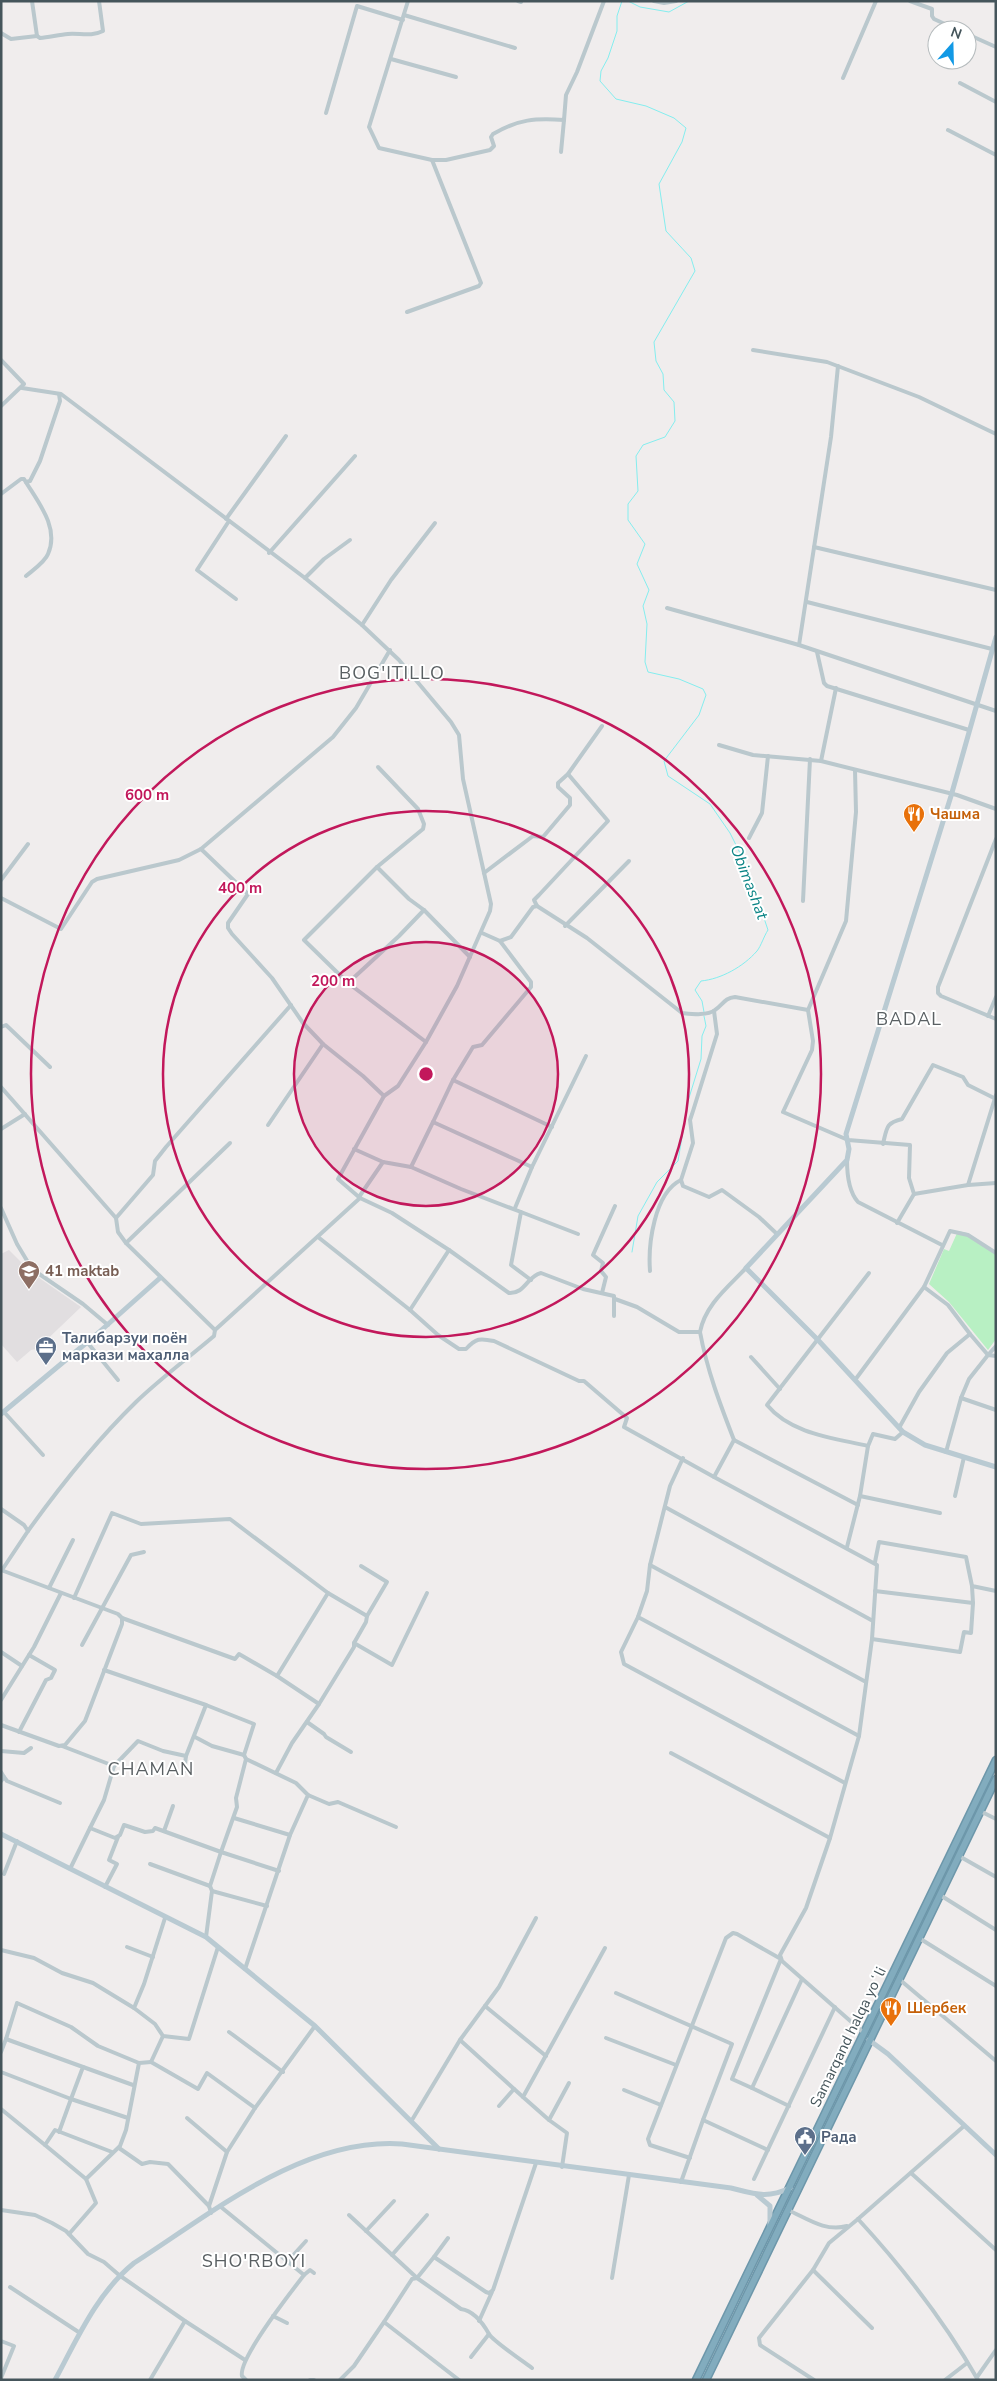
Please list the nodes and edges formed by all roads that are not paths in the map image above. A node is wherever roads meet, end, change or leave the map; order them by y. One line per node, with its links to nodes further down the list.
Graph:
1 (32, 1): 13 (street)
2 (98, 1): 13 (street)
3 (408, 1): 9 (street)
4 (604, 1): 23 (street)
5 (654, 1): 6 (street)
6 (676, 1)
7 (876, 1): 19 (street)
8 (910, 1): 11 (street)
9 (404, 15): 10 (street); 16 (street)
10 (403, 20): 17 (street); 22 (street)
11 (936, 20)
12 (1, 34): 13 (street)
13 (37, 36)
14 (977, 38): 15 (street)
15 (996, 47)
16 (515, 48)
17 (390, 59): 18 (street); 27 (street)
18 (456, 77)
19 (844, 78)
20 (960, 83): 21 (street)
21 (996, 102)
22 (326, 113)
23 (564, 120): 25 (street); 27 (street)
24 (948, 130): 26 (street)
25 (561, 152)
26 (996, 155)
27 (432, 160): 28 (street)
28 (407, 312)
29 (753, 350): 31 (street)
30 (1, 360): 32 (street)
31 (838, 366): 35 (street); 43 (street)
32 (22, 388): 33 (street); 34 (street)
33 (59, 394): 38 (street); 40 (street)
34 (1, 406)
35 (996, 434)
36 (286, 436): 40 (street)
37 (355, 456): 44 (street)
38 (26, 482): 39 (street); 45 (street)
39 (1, 494)
40 (227, 520): 44 (street); 48 (street)
41 (435, 523): 51 (street)
42 (350, 540): 46 (street)
43 (814, 547): 47 (street); 49 (street)
44 (269, 553): 46 (street)
45 (26, 576)
46 (306, 578): 51 (street)
47 (996, 590)
48 (236, 599)
49 (807, 602): 53 (street); 54 (street)
50 (667, 608): 53 (street)
51 (362, 625): 55 (street)
52 (996, 638): 54 (street)
53 (799, 646): 56 (street)
54 (992, 649): 58 (street)
55 (390, 650): 74 (street); 77 (street)
56 (817, 652): 57 (street); 58 (street)
57 (836, 688): 61 (street); 65 (street)
58 (976, 705): 59 (street); 61 (street)
59 (996, 711)
60 (602, 726): 68 (street)
61 (969, 730): 69 (street)
62 (719, 745): 63 (street)
63 (768, 756): 64 (street); 71 (street)
64 (810, 759): 65 (street); 80 (street)
65 (821, 761): 67 (street)
66 (378, 767): 76 (street)
67 (855, 770): 69 (street); 90 (street)
68 (568, 774): 77 (street); 81 (street)
69 (951, 796): 70 (street); 108 (street)
70 (996, 809)
71 (748, 838)
72 (996, 839): 92 (street)
73 (28, 844): 78 (street)
74 (201, 849): 79 (street); 89 (street)
75 (628, 861): 83 (street)
76 (377, 867): 82 (street); 87 (street)
77 (484, 873): 84 (street)
78 (1, 880)
79 (1, 898)
80 (803, 901)
81 (538, 906): 83 (street); 85 (street)
82 (424, 910): 86 (street); 87 (street)
83 (565, 926): 91 (street)
84 (482, 933): 85 (street); 86 (street)
85 (500, 941): 99 (street)
86 (470, 957): 95 (street)
87 (348, 983): 95 (street)
88 (996, 997): 92 (street)
89 (291, 1005): 96 (street); 125 (street)
90 (808, 1010): 91 (street); 108 (street)
91 (714, 1011): 116 (street)
92 (988, 1016): 93 (street)
93 (996, 1019)
94 (1, 1027): 98 (street)
95 (426, 1042): 101 (street)
96 (323, 1044): 101 (street); 105 (street)
97 (586, 1056): 106 (street)
98 (50, 1067)
99 (453, 1080): 104 (street); 106 (street)
100 (1, 1087): 103 (street)
101 (384, 1096): 111 (street)
102 (995, 1096): 110 (street); 118 (street)
103 (25, 1114): 107 (street); 125 (street)
104 (433, 1122): 114 (street); 115 (street)
105 (268, 1125)
106 (552, 1127): 115 (street)
107 (1, 1129)
108 (848, 1140): 110 (street); 112 (street)
109 (230, 1143): 130 (street)
110 (883, 1144): 119 (street)
111 (354, 1149): 113 (street); 120 (street)
112 (847, 1160): 126 (street); 128 (street)
113 (383, 1162): 114 (street); 120 (street)
114 (411, 1167): 123 (street)
115 (532, 1168): 123 (street)
116 (681, 1180): 128 (street); 135 (street)
117 (996, 1183): 118 (street)
118 (968, 1185): 119 (street)
119 (914, 1194): 126 (street)
120 (360, 1198): 129 (street); 132 (street)
121 (616, 1206): 140 (street)
122 (1, 1208): 144 (street)
123 (515, 1208): 124 (street)
124 (521, 1212): 127 (street); 138 (street)
125 (116, 1218): 130 (street)
126 (897, 1224): 131 (street)
127 (578, 1234)
128 (777, 1234): 134 (street)
129 (318, 1237): 142 (street); 145 (street)
130 (126, 1243): 137 (street)
131 (942, 1245): 133 (street); 139 (street)
132 (449, 1250): 138 (street); 142 (street)
133 (996, 1254)
134 (746, 1268): 146 (street); 148 (street)
135 (650, 1271)
136 (869, 1273): 148 (street)
137 (160, 1278): 144 (street); 145 (street)
138 (531, 1280): 140 (street)
139 (924, 1287): 147 (street); 155 (street)
140 (602, 1294): 141 (street)
141 (615, 1299): 143 (street); 146 (street)
142 (410, 1310): 166 (street)
143 (614, 1316)
144 (108, 1325): 149 (street)
145 (214, 1330): 175 (street)
146 (700, 1332): 161 (street)
147 (970, 1334): 151 (street); 160 (street)
148 (818, 1340): 155 (street); 156 (street)
149 (87, 1342): 154 (street); 159 (street)
150 (996, 1346): 151 (street)
151 (988, 1355): 152 (street); 157 (street)
152 (996, 1356)
153 (751, 1357): 156 (street)
154 (118, 1380)
155 (855, 1380): 160 (street)
156 (780, 1389): 162 (street)
157 (961, 1398): 158 (street); 163 (street)
158 (996, 1410)
159 (2, 1413): 164 (street)
160 (901, 1430): 162 (street); 163 (street)
161 (734, 1440): 168 (street); 171 (street)
162 (868, 1446): 169 (street)
163 (946, 1452): 165 (street)
164 (43, 1455)
165 (964, 1457): 167 (street); 170 (street)
166 (683, 1458): 168 (street); 172 (street)
167 (996, 1467)
168 (714, 1477): 177 (street)
169 (860, 1496): 171 (street); 174 (street)
170 (955, 1496)
171 (858, 1505): 177 (street)
172 (665, 1507): 180 (street); 196 (street)
173 (1, 1509): 175 (street)
174 (940, 1513)
175 (28, 1531): 182 (street)
176 (73, 1540): 184 (street)
177 (847, 1547): 179 (street)
178 (144, 1552): 192 (street)
179 (874, 1562): 183 (street); 185 (street)
180 (650, 1565): 194 (street); 205 (street)
181 (361, 1566): 193 (street)
182 (2, 1570): 184 (street)
183 (972, 1586): 186 (street); 191 (street)
184 (49, 1588): 187 (street)
185 (874, 1590): 191 (street); 196 (street)
186 (996, 1591)
187 (62, 1593): 190 (street); 201 (street)
188 (328, 1593): 190 (street); 193 (street); 204 (street)
189 (427, 1593): 198 (street)
190 (74, 1598): 192 (street)
191 (973, 1603): 197 (street)
192 (101, 1608): 195 (street); 199 (street)
193 (367, 1616): 198 (street)
194 (638, 1617): 212 (street); 228 (street)
195 (122, 1618): 203 (street); 204 (street)
196 (873, 1621): 197 (street)
197 (872, 1639): 205 (street)
198 (354, 1643): 208 (street)
199 (82, 1645)
200 (1, 1652): 202 (street)
201 (29, 1655): 202 (street); 211 (street)
202 (22, 1666): 206 (street)
203 (104, 1670): 207 (street); 214 (street)
204 (278, 1676): 208 (street)
205 (866, 1682): 212 (street)
206 (1, 1700)
207 (206, 1704): 213 (street); 220 (street)
208 (319, 1704): 209 (street)
209 (307, 1722): 217 (street); 225 (street)
210 (1, 1725): 211 (street)
211 (20, 1732): 214 (street)
212 (859, 1736): 228 (street)
213 (195, 1737): 219 (street); 220 (street)
214 (62, 1746): 222 (street)
215 (30, 1748): 216 (street)
216 (1, 1751)
217 (351, 1752)
218 (671, 1753): 241 (street)
219 (186, 1756): 222 (street); 223 (street)
220 (245, 1757): 225 (street); 233 (street)
221 (996, 1760): 276 (highway, Samarqand halqa yoʻli)
222 (114, 1766): 235 (street)
223 (184, 1771)
224 (1, 1772): 226 (street)
225 (276, 1773): 229 (street)
226 (3, 1779): 230 (street)
227 (995, 1781): 232 (highway, Samarqand halqa yoʻli)
228 (845, 1783): 241 (street)
229 (308, 1795): 236 (street); 239 (street)
230 (60, 1803)
231 (173, 1806): 237 (street)
232 (980, 1811): 234 (street); 244 (highway, Samarqand halqa yoʻli)
233 (234, 1818): 239 (street); 243 (street)
234 (996, 1819)
235 (90, 1828): 240 (street); 246 (street)
236 (396, 1828)
237 (164, 1831): 240 (street); 243 (street)
238 (1, 1834): 242 (street)
239 (290, 1835): 247 (street)
240 (118, 1836): 250 (street)
241 (830, 1838): 264 (street)
242 (17, 1841): 246 (street); 248 (street)
243 (221, 1852): 247 (street); 251 (street)
244 (959, 1856): 249 (street); 252 (highway, Samarqand halqa yoʻli)
245 (150, 1864): 251 (street)
246 (70, 1870): 250 (street)
247 (279, 1870): 253 (street)
248 (4, 1874)
249 (996, 1877)
250 (105, 1887): 254 (street)
251 (211, 1888): 253 (street); 257 (street)
252 (940, 1895): 256 (street); 258 (highway, Samarqand halqa yoʻli)
253 (267, 1906): 265 (street)
254 (165, 1918): 257 (street); 263 (street)
255 (536, 1918): 270 (street)
256 (996, 1930)
257 (206, 1937): 260 (street)
258 (919, 1938): 267 (highway, Samarqand halqa yoʻli); 268 (street)
259 (128, 1947): 263 (street)
260 (218, 1947): 265 (street); 277 (street)
261 (604, 1948): 283 (street)
262 (1, 1950): 272 (street)
263 (153, 1957): 272 (street)
264 (781, 1959): 266 (street); 274 (street); 293 (street)
265 (245, 1969): 273 (street)
266 (802, 1979): 271 (street); 293 (street)
267 (899, 1979): 281 (highway, Samarqand halqa yoʻli); 284 (street)
268 (996, 1986)
269 (616, 1993): 274 (street)
270 (485, 2006): 280 (street); 283 (street)
271 (835, 2007): 276 (street); 302 (street)
272 (134, 2008): 277 (street)
273 (315, 2026): 290 (street); 307 (street)
274 (691, 2026): 287 (street); 309 (street)
275 (230, 2032): 290 (street)
276 (864, 2033): 296 (highway, Samarqand halqa yoʻli)
277 (163, 2036): 285 (street)
278 (606, 2038): 287 (street)
279 (6, 2039): 282 (street); 286 (street); 288 (street)
280 (460, 2040): 294 (street); 307 (street)
281 (869, 2040): 298 (highway, Samarqand halqa yoʻli); 310 (street)
282 (1, 2052)
283 (546, 2056): 297 (street)
284 (996, 2061)
285 (151, 2062): 286 (street); 303 (street)
286 (139, 2063): 292 (street)
287 (676, 2065): 300 (street)
288 (84, 2067): 292 (street); 299 (street)
289 (1, 2072): 299 (street)
290 (282, 2072): 303 (street)
291 (569, 2082): 308 (street)
292 (134, 2085): 305 (street)
293 (752, 2088): 302 (street)
294 (514, 2089): 297 (street); 301 (street)
295 (624, 2090): 300 (street)
296 (835, 2094): 298 (highway); 327 (highway, Samarqand halqa yoʻli)
297 (523, 2097): 308 (street)
298 (842, 2098): 333 (highway, Samarqand halqa yoʻli)
299 (71, 2099): 305 (street); 311 (street)
300 (661, 2105): 319 (street)
301 (499, 2106)
302 (789, 2106): 315 (street)
303 (255, 2108): 317 (street)
304 (1, 2109): 312 (street)
305 (128, 2118): 313 (street)
306 (187, 2118): 317 (street)
307 (412, 2120): 314 (street)
308 (549, 2120): 321 (street)
309 (703, 2120): 315 (street); 319 (street)
310 (964, 2126): 318 (street); 322 (street)
311 (59, 2132): 312 (street); 316 (street)
312 (45, 2145): 324 (street)
313 (119, 2148): 316 (street); 330 (street)
314 (439, 2149): 320 (street); 331 (street)
315 (768, 2150): 325 (street)
316 (112, 2152): 324 (street)
317 (227, 2152): 330 (street)
318 (996, 2155)
319 (690, 2158): 326 (street)
320 (536, 2163): 321 (street); 357 (street)
321 (562, 2167): 323 (street)
322 (910, 2173): 337 (street); 344 (street)
323 (630, 2175): 326 (street); 353 (street)
324 (86, 2179): 341 (street)
325 (754, 2180)
326 (681, 2182): 328 (street)
327 (790, 2188): 328 (street); 339 (highway, Samarqand halqa yoʻli)
328 (757, 2195): 339 (street)
329 (394, 2201): 340 (street)
330 (209, 2206): 334 (street)
331 (221, 2207): 334 (street); 347 (street)
332 (1, 2210): 341 (street)
333 (788, 2210): 338 (street); 356 (highway, Samarqand halqa yoʻli)
334 (211, 2214): 350 (street)
335 (427, 2215): 345 (street)
336 (349, 2216): 340 (street)
337 (858, 2219): 338 (street); 370 (street)
338 (849, 2226): 348 (street)
339 (770, 2229): 354 (highway, Samarqand halqa yoʻli)
340 (366, 2232): 345 (street)
341 (69, 2234): 350 (street)
342 (448, 2238): 346 (street)
343 (306, 2241): 347 (street)
344 (996, 2250)
345 (392, 2255): 352 (street)
346 (434, 2257): 352 (street); 357 (street)
347 (288, 2261): 351 (street)
348 (813, 2270): 363 (street); 383 (street)
349 (314, 2273): 351 (street)
350 (119, 2275): 359 (street); 364 (street)
351 (304, 2275): 358 (street)
352 (417, 2278): 360 (street); 361 (street)
353 (612, 2278)
354 (742, 2285): 356 (highway); 381 (highway, Samarqand halqa yoʻli)
355 (10, 2287): 364 (street)
356 (749, 2288): 382 (highway, Samarqand halqa yoʻli)
357 (493, 2290): 360 (street)
358 (273, 2316): 362 (street); 369 (street)
359 (185, 2321): 369 (street); 376 (street)
360 (479, 2321): 365 (street)
361 (384, 2322): 373 (street); 380 (street)
362 (287, 2323)
363 (872, 2328)
364 (80, 2333): 375 (street)
365 (489, 2334): 368 (street); 371 (street)
366 (1, 2341): 372 (street)
367 (996, 2350): 374 (street)
368 (471, 2357)
369 (246, 2360): 377 (street)
370 (968, 2363): 374 (street); 384 (street)
371 (532, 2368)
372 (1, 2378)
373 (456, 2379)
374 (977, 2379)
375 (55, 2380)
376 (150, 2380)
377 (246, 2380)
378 (310, 2380): 379 (street)
379 (314, 2380)
380 (340, 2380)
381 (696, 2380)
382 (706, 2380)
383 (814, 2380)
384 (945, 2380)

